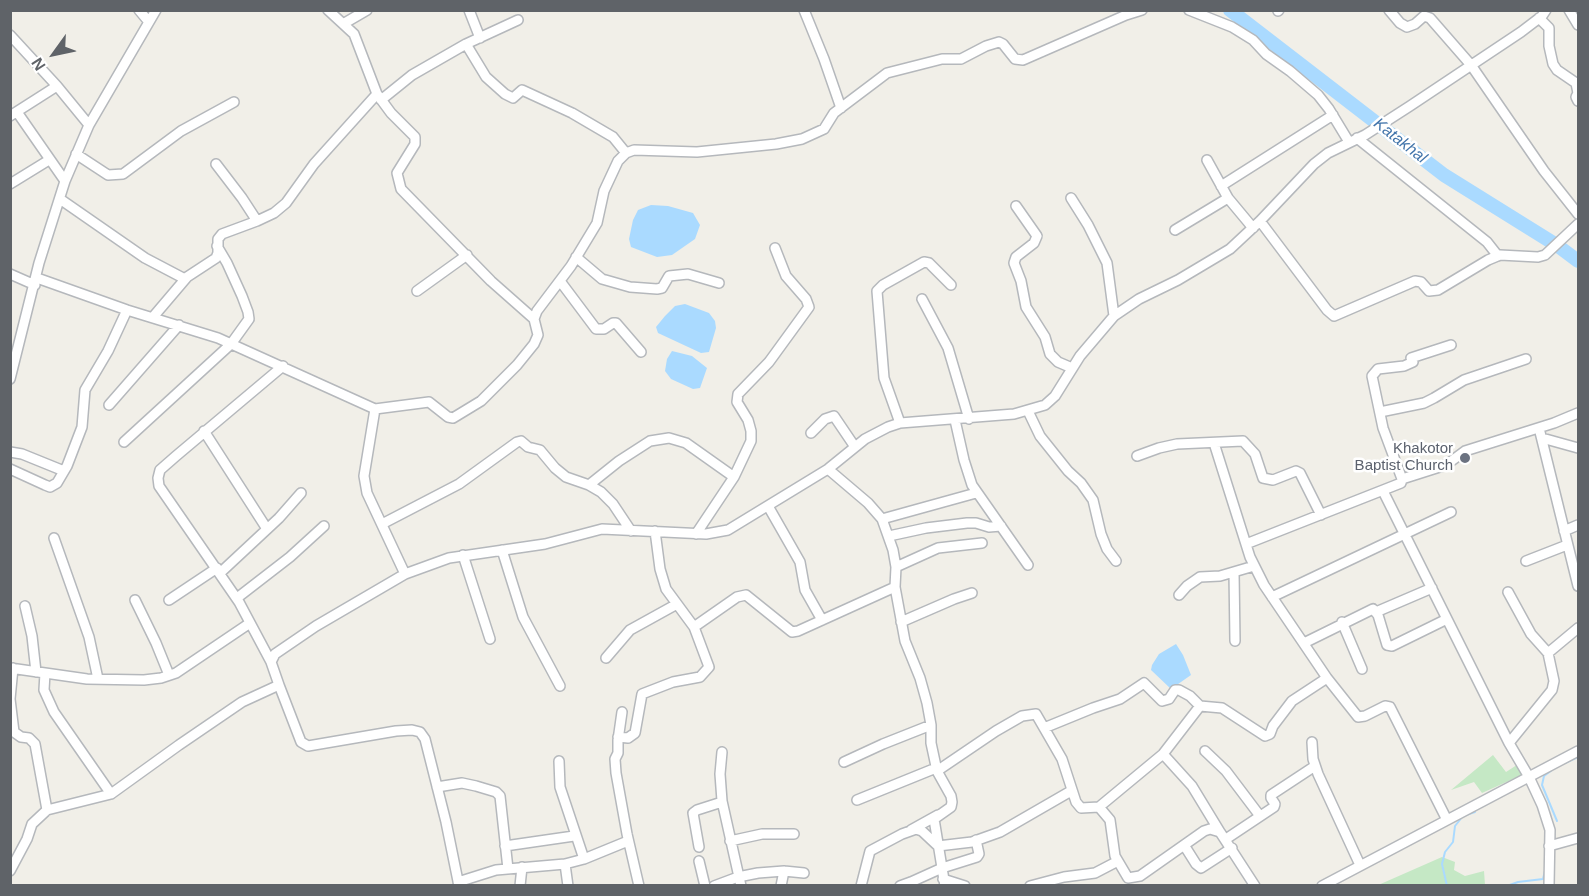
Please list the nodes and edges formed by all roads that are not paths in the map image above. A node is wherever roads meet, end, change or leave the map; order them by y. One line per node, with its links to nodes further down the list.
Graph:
1 (139, 10): 14 (street)
2 (156, 10): 14 (street)
3 (328, 10): 15 (street)
4 (367, 10): 15 (street)
5 (469, 10): 18 (street)
6 (804, 10): 25 (street)
7 (1142, 10): 11 (street)
8 (1189, 10): 27 (street)
9 (1389, 10): 20 (street)
10 (1569, 10): 16 (street)
11 (1124, 13): 25 (street)
12 (1542, 14): 20 (street); 23 (street)
13 (519, 20): 18 (street)
14 (149, 22): 28 (street)
15 (343, 24): 22 (street)
16 (1578, 25)
17 (10, 35): 21 (street)
18 (480, 38): 19 (street)
19 (466, 45): 22 (street); 30 (street)
20 (1471, 65): 29 (street); 42 (street)
21 (57, 86): 26 (street); 28 (street)
22 (379, 97): 43 (street); 49 (street)
23 (1578, 101)
24 (234, 102): 31 (street)
25 (841, 108): 30 (street)
26 (14, 114): 32 (street)
27 (1333, 115): 29 (street); 37 (street)
28 (89, 125): 31 (street)
29 (1357, 138): 44 (street); 50 (street)
30 (626, 153): 51 (street)
31 (76, 154): 35 (street)
32 (49, 160): 35 (street); 36 (street)
33 (1207, 160): 37 (street)
34 (216, 164): 43 (street)
35 (65, 181): 40 (street)
36 (10, 184)
37 (1221, 186): 39 (street)
38 (1071, 198): 62 (street)
39 (1228, 198): 44 (street); 46 (street)
40 (60, 199): 53 (street); 54 (street)
41 (1016, 206): 71 (street)
42 (1578, 214)
43 (258, 221): 47 (street)
44 (1256, 224): 50 (street); 62 (street)
45 (1578, 224): 50 (street)
46 (1175, 230)
47 (218, 246): 53 (street); 65 (street)
48 (775, 248): 94 (street)
49 (467, 255): 58 (street); 63 (street)
50 (1498, 256)
51 (576, 257): 55 (street); 56 (street)
52 (10, 274): 54 (street)
53 (185, 279): 61 (street)
54 (36, 281): 60 (street); 69 (street)
55 (560, 281): 63 (street); 67 (street)
56 (719, 283)
57 (951, 285): 80 (street)
58 (417, 291)
59 (922, 299): 78 (street)
60 (128, 310): 61 (street); 93 (street)
61 (153, 316): 64 (street)
62 (1114, 316): 71 (street)
63 (534, 319): 74 (street)
64 (179, 325): 65 (street); 73 (street)
65 (231, 344): 70 (street); 85 (street)
66 (1451, 345): 76 (street)
67 (640, 352)
68 (1526, 358): 76 (street)
69 (12, 363): 72 (street)
70 (283, 366): 74 (street); 82 (street)
71 (1072, 368): 75 (street)
72 (10, 379)
73 (109, 405)
74 (375, 410): 104 (street)
75 (1028, 411): 78 (street); 121 (street)
76 (1380, 412): 95 (street)
77 (1578, 412): 81 (street)
78 (969, 419): 79 (street)
79 (955, 420): 80 (street); 99 (street)
80 (900, 423): 87 (street)
81 (1539, 428): 84 (street); 95 (street)
82 (204, 431): 108 (street); 126 (street)
83 (811, 433): 87 (street)
84 (1542, 438): 88 (street); 111 (street)
85 (124, 442)
86 (1214, 443): 90 (street); 102 (street); 117 (street)
87 (855, 447): 91 (street)
88 (1578, 448)
89 (10, 452): 93 (street)
90 (1137, 456)
91 (828, 469): 100 (street); 103 (street)
92 (10, 470): 93 (street)
93 (64, 471)
94 (734, 477): 96 (street); 112 (street)
95 (1402, 479): 97 (street)
96 (588, 485): 104 (street); 109 (street)
97 (1383, 491): 102 (street); 113 (street)
98 (301, 493): 108 (street)
99 (976, 493): 103 (street); 107 (street)
100 (768, 506): 112 (street); 143 (street)
101 (1451, 512): 113 (street)
102 (1321, 515): 117 (street)
103 (882, 519): 114 (street)
104 (382, 524): 128 (street)
105 (1578, 525): 111 (street)
106 (324, 526): 136 (street)
107 (1001, 526): 114 (street); 123 (street)
108 (267, 529): 126 (street)
109 (631, 531): 110 (street); 119 (street)
110 (655, 531): 112 (street); 139 (street)
111 (1564, 531): 118 (street)
112 (696, 534)
113 (1405, 535): 131 (street); 135 (street)
114 (889, 536): 125 (street)
115 (54, 538): 160 (street)
116 (982, 543): 125 (street)
117 (1246, 544): 124 (street)
118 (1567, 545): 122 (street); 129 (street)
119 (502, 550): 120 (street); 162 (street)
120 (463, 555): 128 (street); 149 (street)
121 (1116, 561)
122 (1526, 561)
123 (1028, 565)
124 (1254, 566): 127 (street); 135 (street)
125 (896, 567): 130 (street)
126 (218, 570): 136 (street); 138 (street)
127 (1234, 572): 134 (street); 150 (street)
128 (405, 574): 154 (street)
129 (1578, 586)
130 (895, 587): 143 (street); 144 (street)
131 (1432, 588): 141 (street); 142 (street)
132 (1508, 592): 152 (street)
133 (972, 593): 144 (street)
134 (1179, 595)
135 (1272, 597): 151 (street)
136 (237, 598): 146 (street)
137 (135, 600): 158 (street)
138 (169, 600)
139 (677, 604): 147 (street); 153 (street)
140 (25, 606): 157 (street)
141 (1376, 612): 142 (street); 145 (street)
142 (1447, 619): 169 (street)
143 (822, 620): 147 (street)
144 (901, 622): 165 (street)
145 (1342, 622): 151 (street); 156 (street)
146 (250, 623): 154 (street); 158 (street)
147 (694, 627): 167 (street)
148 (1578, 628): 152 (street)
149 (490, 639)
150 (1236, 641)
151 (1304, 643): 159 (street)
152 (1548, 653): 169 (street)
153 (606, 658)
154 (271, 662): 161 (street)
155 (11, 668): 157 (street); 185 (street)
156 (1362, 669)
157 (40, 672): 160 (street); 181 (street)
158 (169, 675): 160 (street)
159 (1327, 678): 163 (street); 188 (street)
160 (98, 680)
161 (279, 685): 179 (street); 181 (street)
162 (560, 686)
163 (1200, 706): 166 (street); 173 (street)
164 (622, 712): 167 (street)
165 (931, 725): 175 (street); 177 (street)
166 (1044, 728): 177 (street); 180 (street)
167 (618, 737): 195 (street)
168 (1312, 742): 176 (street)
169 (1509, 743): 178 (street)
170 (1205, 751): 187 (street)
171 (1578, 751): 178 (street)
172 (722, 752): 183 (street)
173 (1163, 754): 184 (street); 191 (street)
174 (559, 761): 192 (street)
175 (844, 762)
176 (1315, 766): 187 (street); 207 (street)
177 (936, 769): 182 (street); 186 (street)
178 (1529, 777): 188 (street); 200 (street)
179 (437, 787): 198 (street); 217 (street)
180 (1071, 791): 184 (street); 194 (street)
181 (111, 794): 185 (street)
182 (857, 801)
183 (722, 802): 196 (street); 201 (street)
184 (1099, 807): 205 (street)
185 (46, 810): 211 (street)
186 (938, 814): 189 (street); 199 (street)
187 (1260, 816): 191 (street)
188 (1446, 820): 207 (street)
189 (909, 831): 199 (street); 224 (street)
190 (794, 834): 196 (street)
191 (1223, 835): 197 (street); 202 (street)
192 (574, 836): 198 (street); 203 (street)
193 (1578, 838): 200 (street)
194 (976, 840): 199 (street); 209 (street)
195 (628, 841): 203 (street); 220 (street)
196 (730, 841): 215 (street)
197 (1184, 845): 202 (street); 214 (street)
198 (505, 846): 210 (street)
199 (938, 846): 209 (street)
200 (1549, 846): 231 (street)
201 (699, 847)
202 (1232, 848): 229 (street)
203 (584, 859): 206 (street)
204 (699, 861): 221 (street)
205 (1118, 861): 214 (street); 227 (street)
206 (565, 864): 208 (street); 219 (street)
207 (1360, 865): 230 (street)
208 (522, 867): 210 (street); 218 (street)
209 (942, 868): 216 (street); 225 (street)
210 (508, 869): 217 (street)
211 (10, 871)
212 (784, 871): 213 (street); 215 (street); 223 (street)
213 (804, 873)
214 (1140, 876): 228 (street)
215 (740, 881): 222 (street)
216 (944, 882): 226 (street)
217 (459, 884)
218 (520, 885)
219 (568, 885)
220 (639, 885)
221 (705, 885)
222 (714, 885)
223 (781, 885)
224 (861, 885)
225 (900, 885)
226 (965, 885)
227 (1030, 885)
228 (1147, 885)
229 (1255, 885)
230 (1322, 885)
231 (1549, 885)

